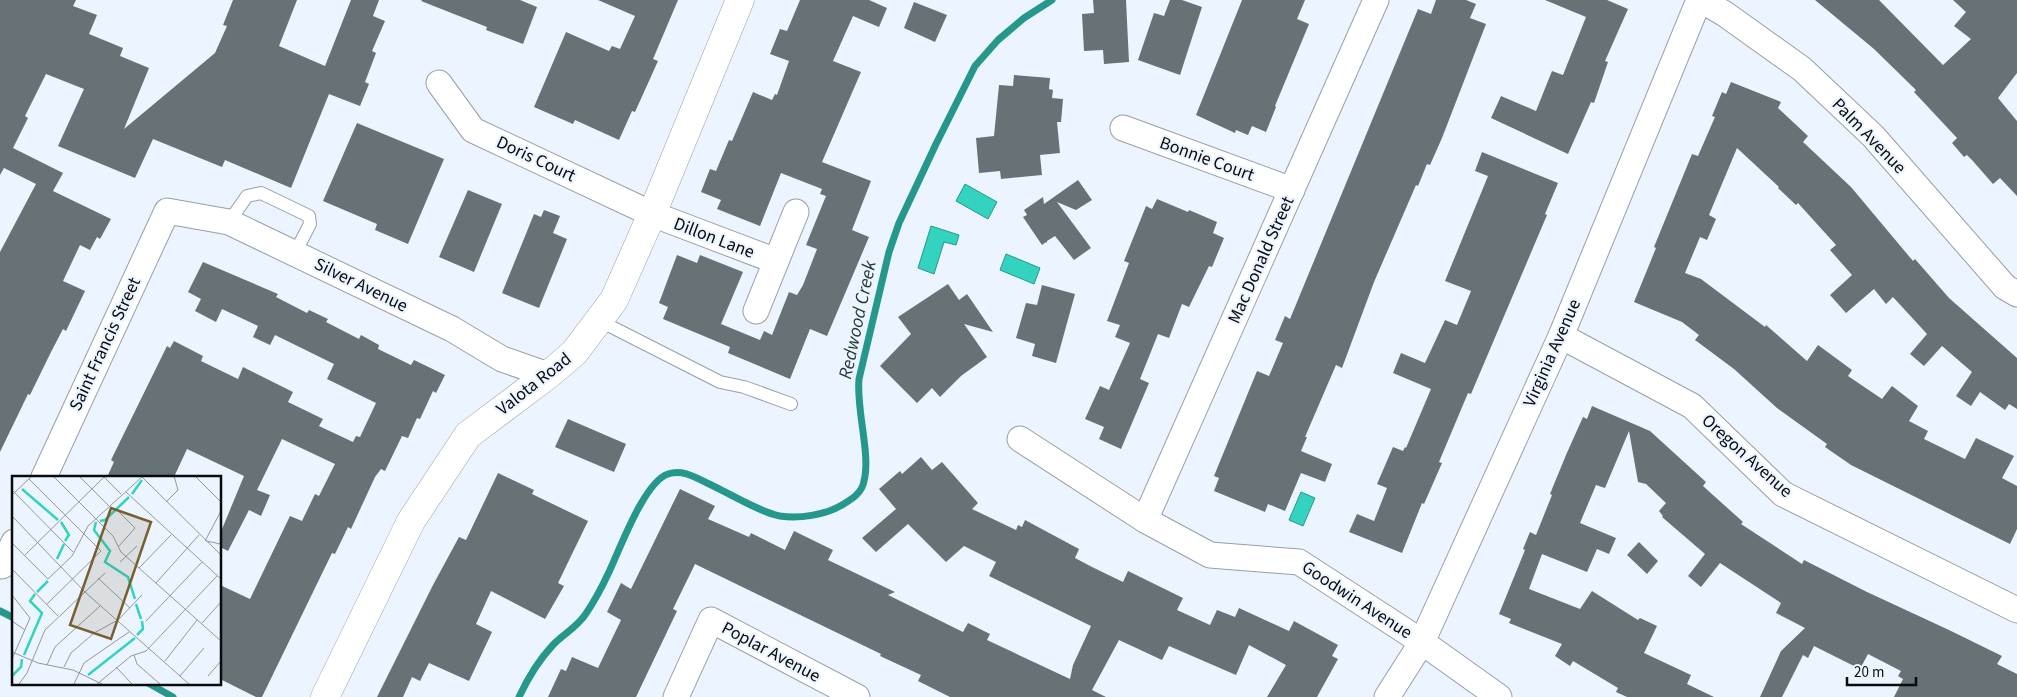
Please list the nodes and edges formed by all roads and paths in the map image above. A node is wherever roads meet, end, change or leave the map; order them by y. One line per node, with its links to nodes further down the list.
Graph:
1 (740, 0): 9 (street, Valota Road)
2 (1376, 0): 6 (street, Mac Donald Street)
3 (1700, 0): 13 (street, Palm Avenue); 16 (street, Virginia Avenue)
4 (439, 83): 9 (street, Doris Court)
5 (1123, 128): 6 (street, Bonnie Court)
6 (1292, 190): 21 (street, Mac Donald Street)
7 (167, 211): 10 (street, Silver Avenue); 20 (street, Saint Francis Street)
8 (796, 212): 12 (street, Dillon Lane)
9 (652, 214): 12 (street, Dillon Lane); 15 (street, Valota Road)
10 (229, 222): 11 (street, Silver Avenue); 11 (lane)
11 (295, 253): 17 (street, Silver Avenue)
12 (776, 262): 14 (street, Dillon Lane)
13 (2017, 294)
14 (756, 311)
15 (598, 320): 17 (street, Valota Road); 18 (lane)
16 (1561, 336): 24 (street, Oregon Avenue); 25 (street, Virginia Avenue)
17 (548, 375): 26 (street, Valota Road)
18 (791, 404)
19 (1020, 439): 21 (street, Goodwin Avenue)
20 (44, 476)
21 (1145, 520): 25 (street, Goodwin Avenue)
22 (12, 546): 23 (street)
23 (2, 566)
24 (2017, 610)
25 (1422, 642): 29 (street, Virginia Avenue); 30 (street, Goodwin Avenue)
26 (324, 697)
27 (676, 697): 28 (street, Poplar Avenue)
28 (857, 697)
29 (1387, 697)
30 (1499, 697)

